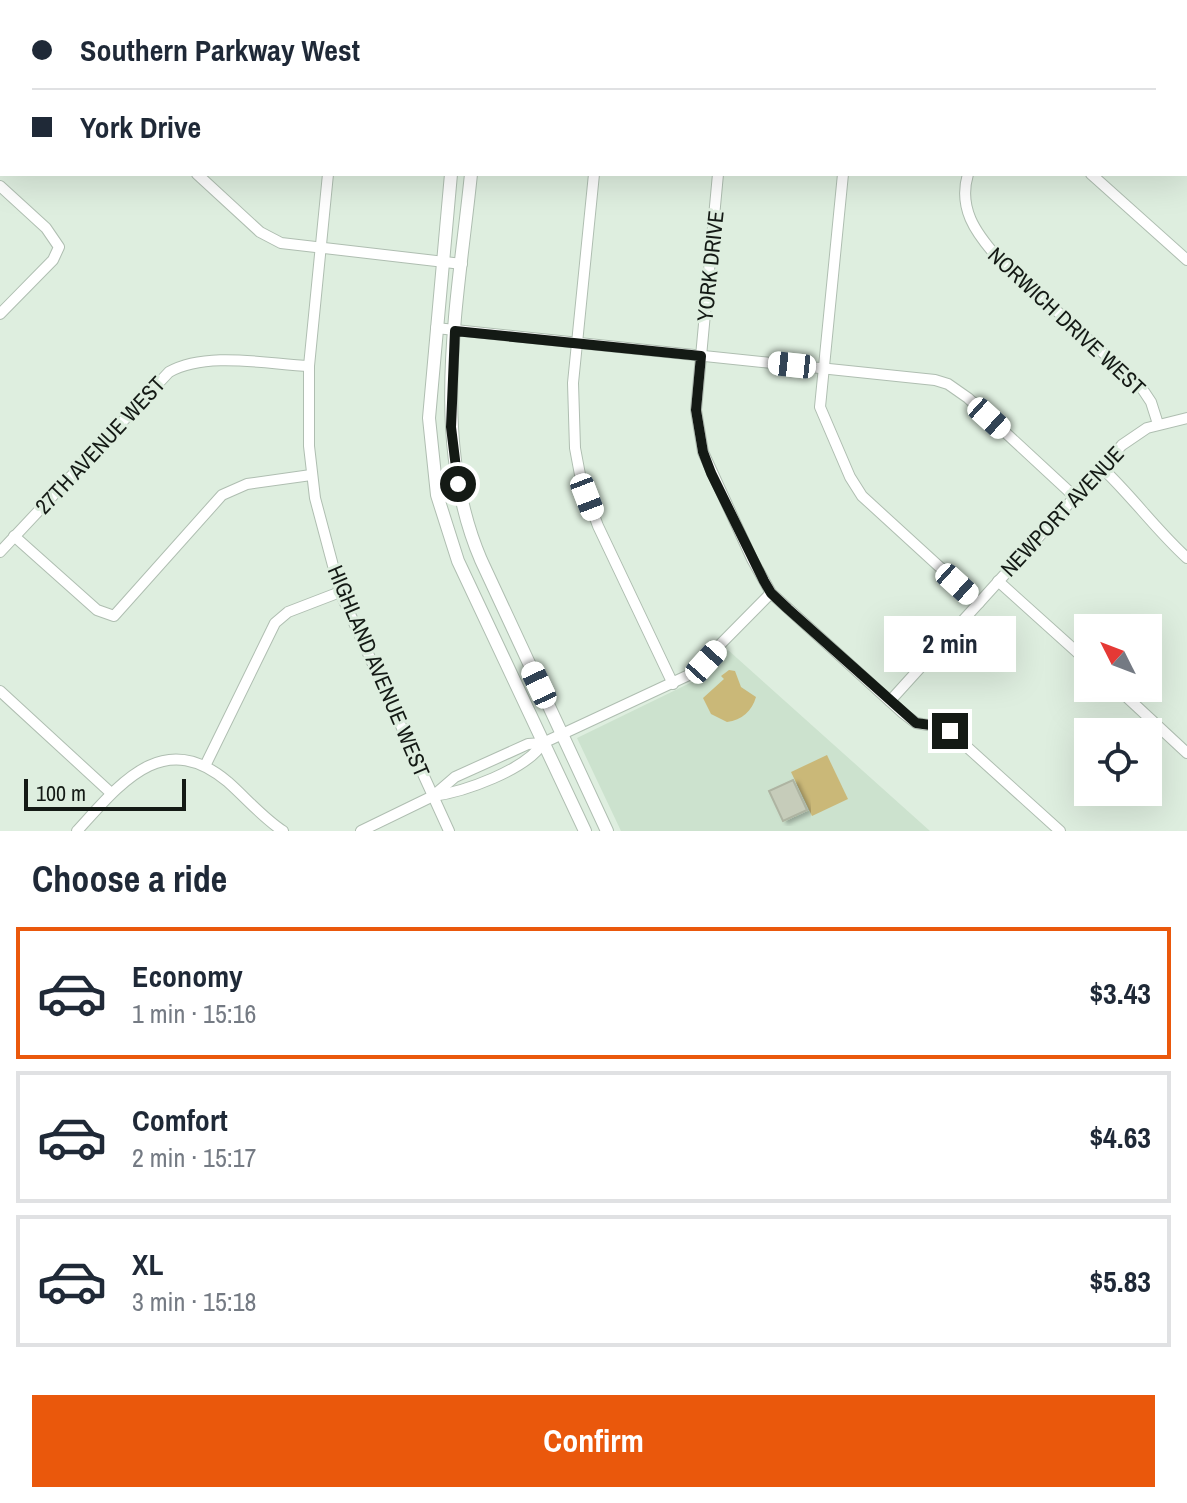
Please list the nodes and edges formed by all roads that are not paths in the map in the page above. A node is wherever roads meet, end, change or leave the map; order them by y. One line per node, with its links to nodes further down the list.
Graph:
1 (199, 176): 11 (street)
2 (328, 176): 11 (street, HIGHLAND AVENUE WEST)
3 (451, 176): 13 (street)
4 (471, 176): 14 (street)
5 (594, 176): 18 (street)
6 (718, 176): 19 (street, YORK DRIVE)
7 (843, 176): 21 (street)
8 (968, 176): 23 (street, NORWICH DRIVE WEST)
9 (1093, 176): 12 (street)
10 (0, 186): 15 (street)
11 (321, 249): 13 (street); 20 (street, HIGHLAND AVENUE WEST)
12 (1187, 260)
13 (442, 261): 14 (street); 16 (street)
14 (462, 264): 17 (street)
15 (0, 314)
16 (436, 328): 17 (street); 40 (street)
17 (455, 331): 18 (street); 39 (street)
18 (577, 343): 19 (street); 35 (street)
19 (701, 356): 21 (street); 32 (street, YORK DRIVE)
20 (309, 366): 25 (street, HIGHLAND AVENUE WEST); 27 (street, 27TH AVENUE WEST)
21 (823, 368): 26 (street); 33 (street)
22 (1187, 418): 23 (street, NEWPORT AVENUE)
23 (1158, 424): 24 (street, NEWPORT AVENUE)
24 (1101, 467): 26 (street, NEWPORT AVENUE); 29 (street)
25 (311, 475): 27 (street); 31 (street, HIGHLAND AVENUE WEST)
26 (1075, 497): 30 (street, NEWPORT AVENUE)
27 (14, 536): 28 (street, 27TH AVENUE WEST)
28 (0, 552)
29 (1187, 558)
30 (998, 581): 33 (street, NEWPORT AVENUE); 34 (street)
31 (340, 592): 42 (street); 44 (street, HIGHLAND AVENUE WEST)
32 (771, 593): 35 (street); 37 (street, YORK DRIVE)
33 (979, 603): 37 (street, NEWPORT AVENUE)
34 (1074, 649)
35 (673, 684): 39 (street)
36 (0, 691): 43 (street)
37 (890, 701): 51 (street, YORK DRIVE)
38 (1132, 702): 41 (street)
39 (562, 735): 40 (street); 50 (street)
40 (543, 743): 44 (street); 49 (street)
41 (1187, 753)
42 (205, 766): 43 (street); 46 (street)
43 (111, 793): 45 (street)
44 (433, 796): 47 (street); 48 (street, HIGHLAND AVENUE WEST)
45 (77, 831)
46 (283, 831)
47 (361, 831)
48 (449, 831)
49 (585, 831)
50 (607, 831)
51 (1060, 831)

